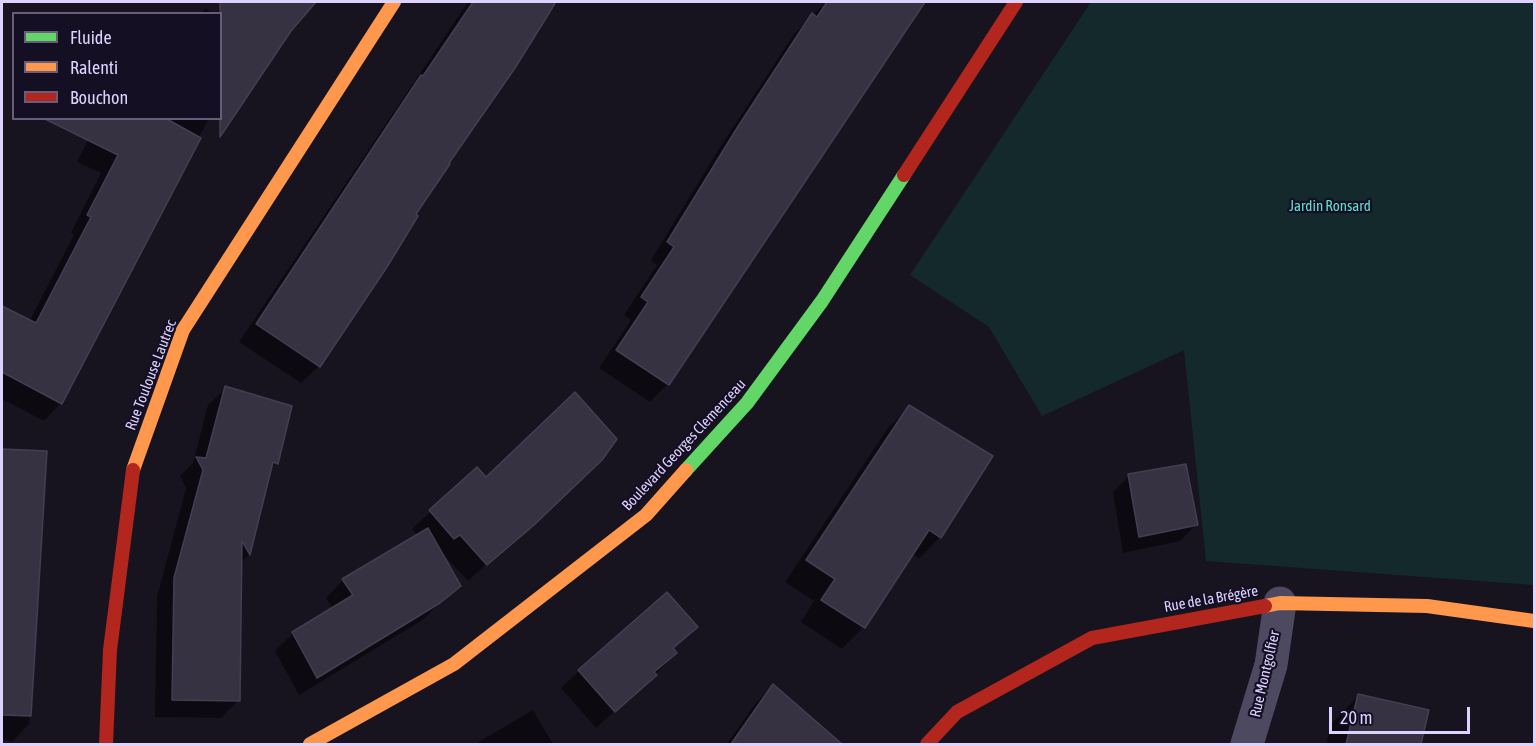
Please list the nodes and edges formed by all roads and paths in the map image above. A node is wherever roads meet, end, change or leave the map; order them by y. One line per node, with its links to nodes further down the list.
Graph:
1 (394, 2): 5 (street, Rue Toulouse Lautrec)
2 (1016, 2): 6 (street, Boulevard Georges Clemenceau)
3 (1280, 603): 4 (street, Rue de la Brégère); 7 (street, Rue de la Brégère); 8 (street, Rue Montgolfier)
4 (1534, 621)
5 (106, 744)
6 (310, 744)
7 (927, 744)
8 (1247, 744)

